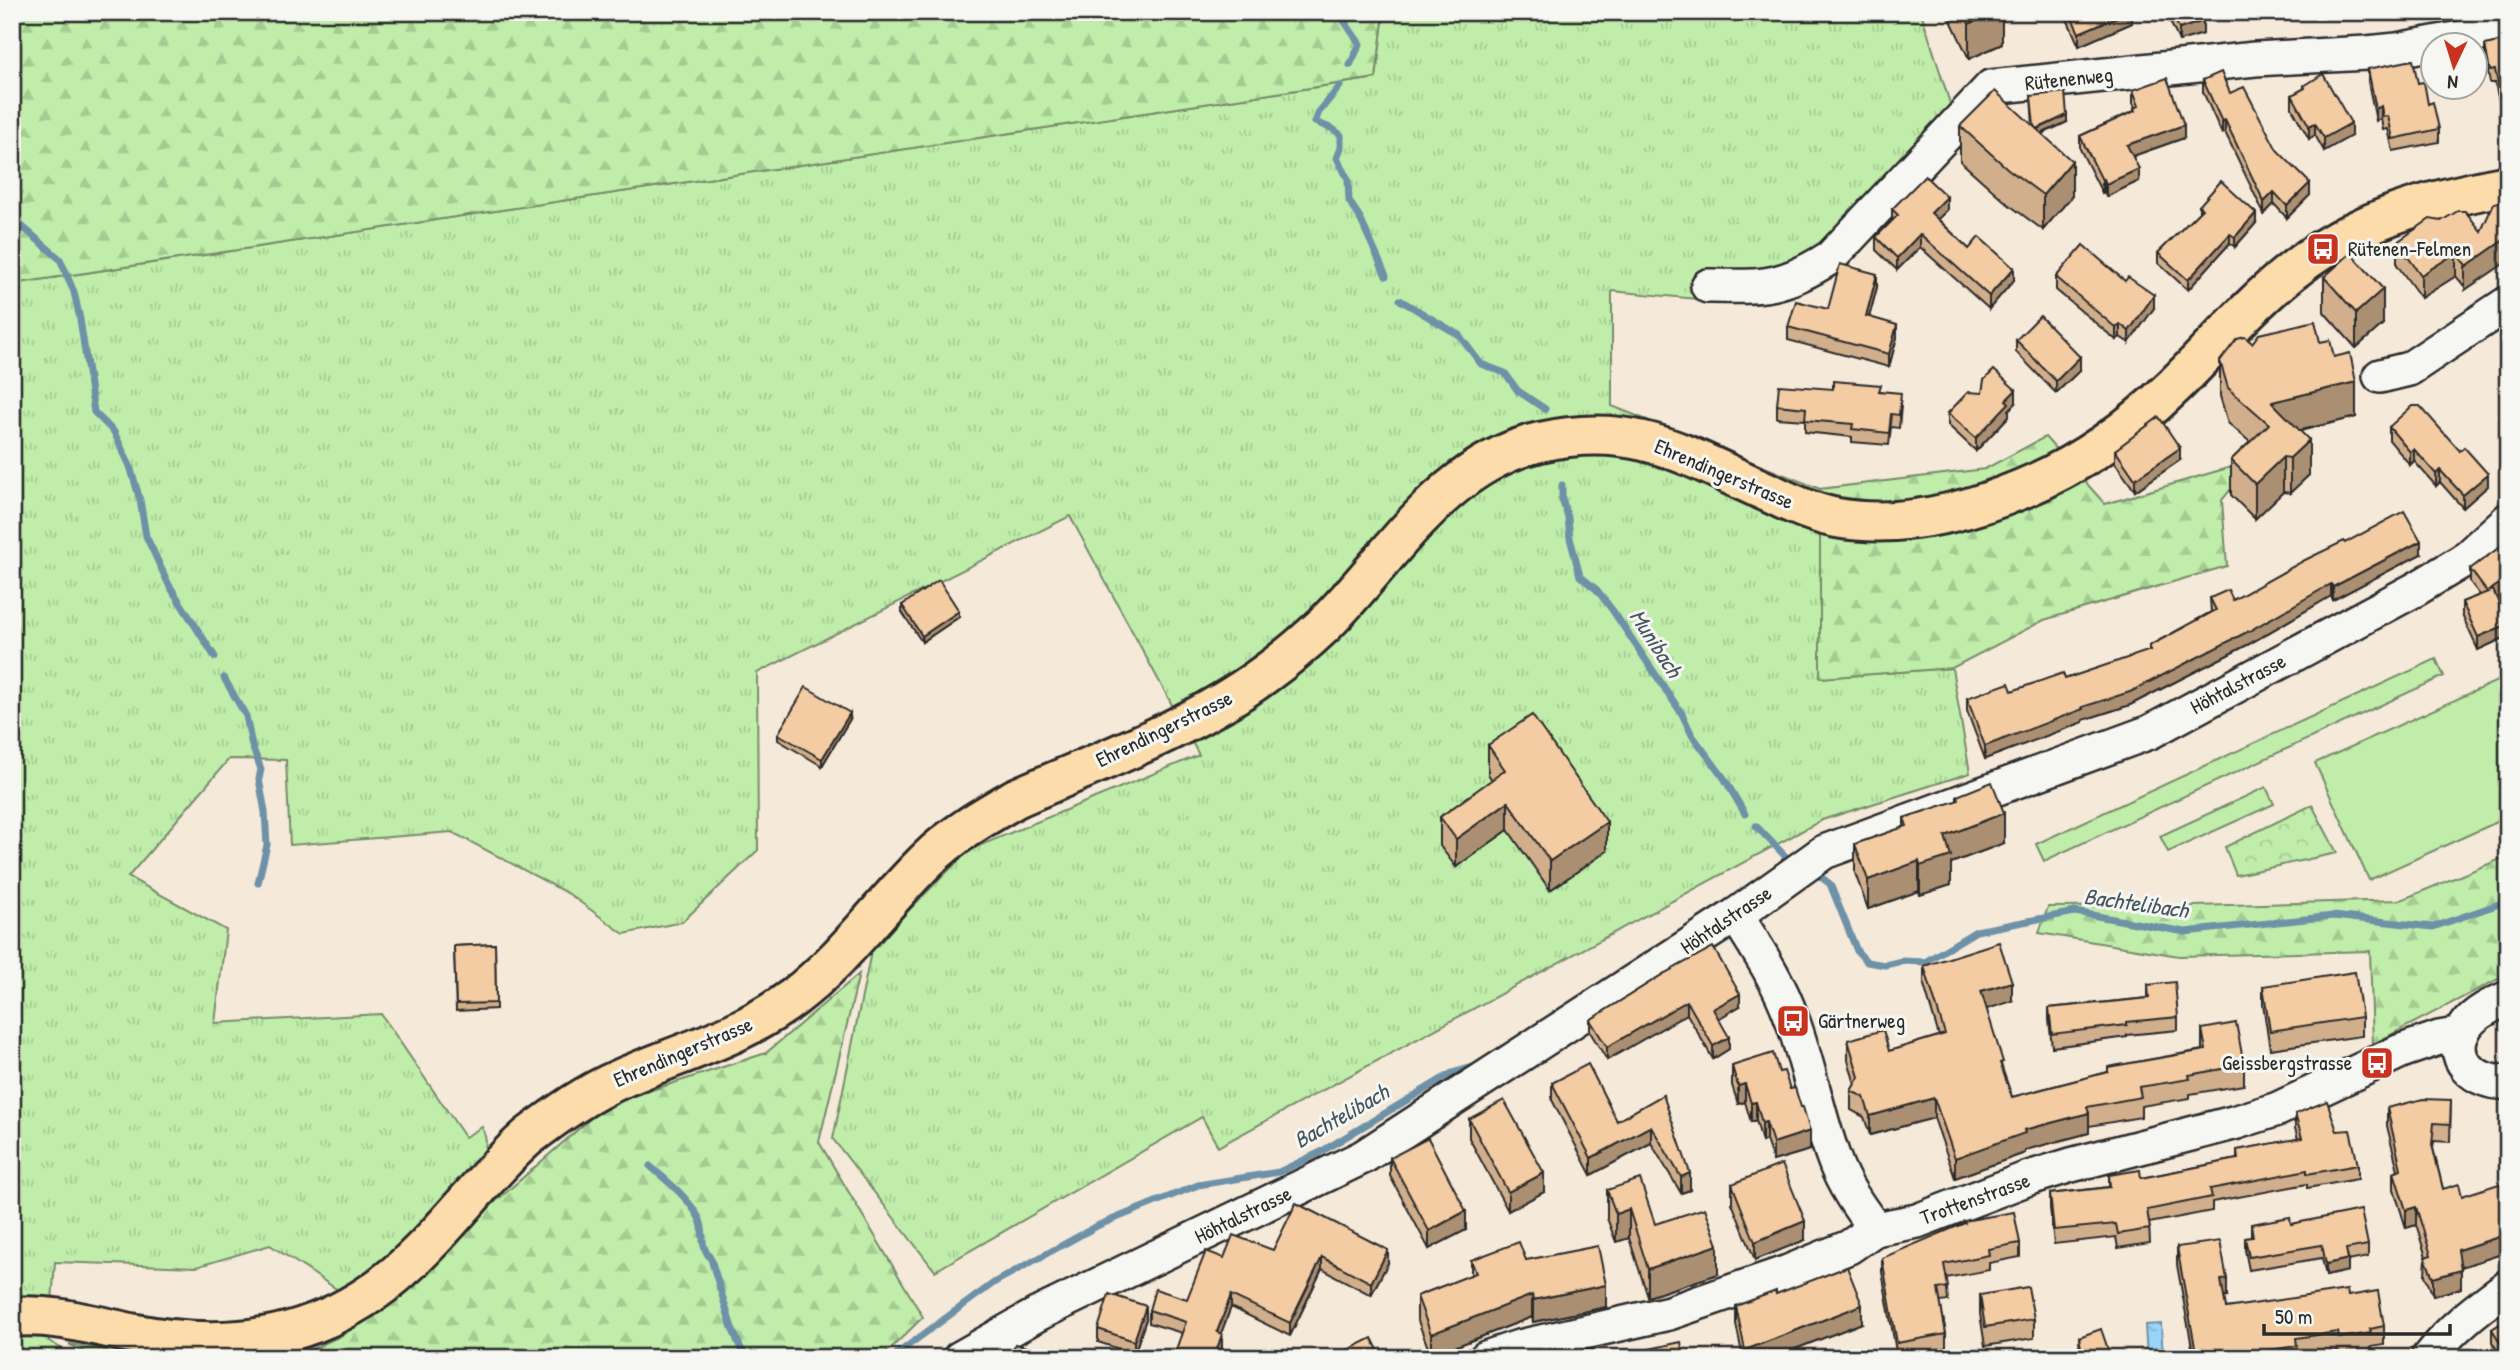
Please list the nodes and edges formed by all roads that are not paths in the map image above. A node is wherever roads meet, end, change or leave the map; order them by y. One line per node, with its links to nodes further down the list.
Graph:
1 (2508, 29): 3 (street, Rütenenweg)
2 (2508, 185): 13 (main road, Ehrendingerstrasse)
3 (1708, 286)
4 (2508, 303): 5 (street)
5 (2380, 376)
6 (2508, 520): 7 (street, Höhtalstrasse)
7 (1736, 915): 11 (street); 14 (street, Höhtalstrasse)
8 (2508, 998): 9 (street)
9 (2462, 1034): 10 (street); 11 (street, Trottenstrasse)
10 (2508, 1082)
11 (1875, 1229): 15 (street, Trottenstrasse)
12 (2508, 1286): 16 (street)
13 (12, 1317)
14 (960, 1358)
15 (1486, 1358)
16 (2428, 1358)

